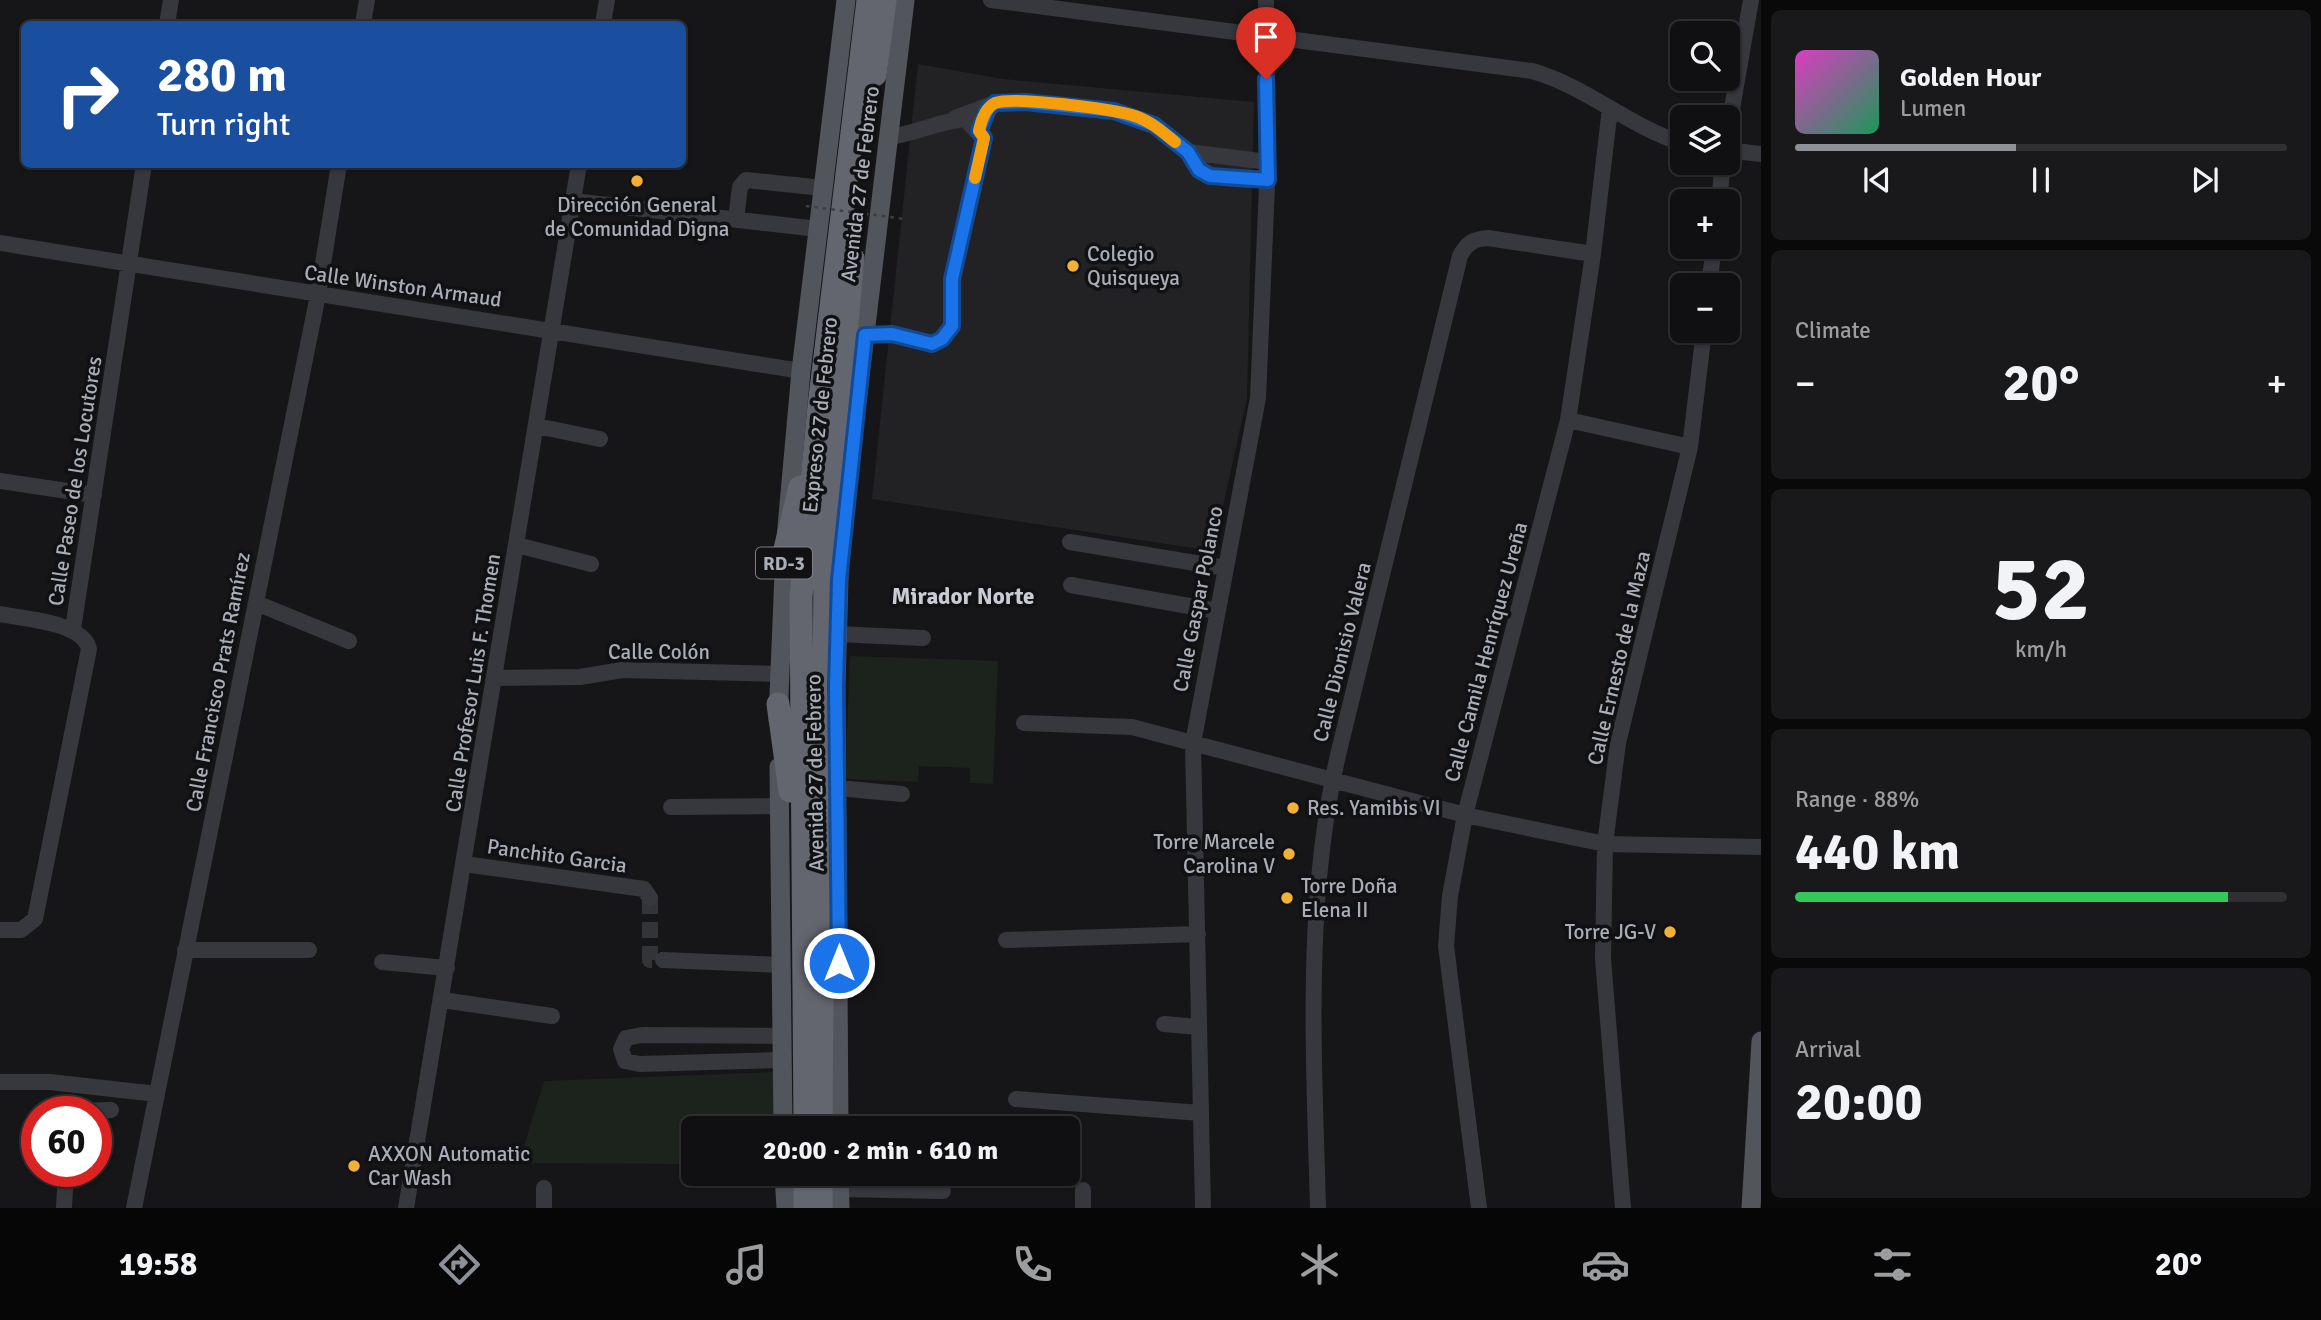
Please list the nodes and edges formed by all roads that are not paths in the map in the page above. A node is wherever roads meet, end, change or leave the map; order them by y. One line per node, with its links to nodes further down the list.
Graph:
1 (171, 0): 11 (street)
2 (367, 0): 12 (street)
3 (607, 0): 13 (street)
4 (846, 0): 30 (main road, Avenida 27 de Febrero / RD-3)
5 (868, 0): 32 (highway, RD-3)
6 (885, 0): 32 (highway, RD-3)
7 (905, 0): 20 (main road, Avenida 27 de Febrero / RD-3)
8 (992, 0): 14 (street)
9 (1266, 0): 14 (street, Calle Gaspar Polanco)
10 (1751, 0): 16 (street)
11 (168, 21)
12 (364, 21)
13 (604, 21)
14 (1267, 36): 17 (street); 25 (street, Calle Gaspar Polanco)
15 (995, 103): 18 (street); 19 (street); 22 (street)
16 (1733, 105)
17 (1610, 108): 21 (street); 36 (street, Calle Camila Henríquez Ureña)
18 (948, 121): 19 (street); 20 (street)
19 (979, 131): 40 (street)
20 (889, 137): 40 (main road, Avenida 27 de Febrero / RD-3)
21 (1670, 139)
22 (1188, 152): 25 (street); 29 (street)
23 (1740, 152): 24 (street)
24 (1761, 154)
25 (1268, 162): 29 (street, Calle Gaspar Polanco)
26 (143, 168): 37 (street, Calle Paseo de los Locutores)
27 (339, 168): 38 (street, Calle Francisco Prats Ramírez)
28 (578, 168): 31 (street, Calle Profesor Luis F. Thomen)
29 (1268, 180): 55 (street, Calle Gaspar Polanco)
30 (823, 188): 33 (street); 34 (main road, Avenida 27 de Febrero / RD-3)
31 (573, 201): 33 (street); 39 (street, Calle Profesor Luis F. Thomen)
32 (852, 201): 43 (highway, Expreso 27 de Febrero / RD-3)
33 (736, 219): 34 (street)
34 (818, 229): 42 (main road, Avenida 27 de Febrero / RD-3)
35 (0, 243): 37 (street, Calle Winston Armaud)
36 (1593, 254): 44 (street, Calle Camila Henríquez Ureña); 70 (street, Calle Dionisio Valera)
37 (128, 264): 38 (street, Calle Winston Armaud); 49 (street, Calle Paseo de los Locutores)
38 (317, 295): 39 (street, Calle Winston Armaud); 57 (street, Calle Francisco Prats Ramírez)
39 (551, 329): 42 (street, Calle Winston Armaud); 45 (street, Calle Profesor Luis F. Thomen)
40 (865, 335): 51 (main road, Avenida 27 de Febrero / RD-3)
41 (1703, 343): 47 (street, Calle Ernesto de la Maza)
42 (801, 371): 53 (main road, Avenida 27 de Febrero / RD-3)
43 (829, 403): 51 (highway); 53 (highway); 79 (highway, Expreso 27 de Febrero / RD-3)
44 (1568, 421): 47 (street); 75 (street, Calle Camila Henríquez Ureña)
45 (537, 426): 46 (street); 52 (street, Calle Profesor Luis F. Thomen)
46 (600, 439)
47 (1690, 447): 76 (street, Calle Ernesto de la Maza)
48 (0, 481): 49 (street)
49 (94, 495): 60 (street, Calle Paseo de los Locutores)
50 (1070, 541): 55 (street)
51 (840, 543): 61 (main road, Avenida 27 de Febrero / RD-3)
52 (517, 545): 54 (street); 65 (street, Calle Profesor Luis F. Thomen)
53 (785, 549): 64 (main road, Avenida 27 de Febrero / RD-3)
54 (591, 564)
55 (1225, 568): 58 (street, Calle Gaspar Polanco)
56 (1071, 585): 58 (street)
57 (256, 603): 63 (street); 84 (street, Calle Francisco Prats Ramírez)
58 (1217, 611): 69 (street, Calle Gaspar Polanco)
59 (0, 614): 60 (street)
60 (73, 629): 81 (street, Calle Paseo de los Locutores)
61 (837, 634): 62 (street); 66 (main road, Avenida 27 de Febrero / RD-3)
62 (923, 638)
63 (349, 641)
64 (780, 674): 65 (street, Calle Colón); 67 (main road, Avenida 27 de Febrero / RD-3)
65 (495, 678): 78 (street, Calle Profesor Luis F. Thomen)
66 (836, 686): 71 (main road, Avenida 27 de Febrero / RD-3); 79 (highway)
67 (778, 704): 73 (main road, Avenida 27 de Febrero / RD-3); 79 (highway)
68 (1024, 723): 69 (street)
69 (1193, 743): 70 (street); 82 (street, Calle Gaspar Polanco)
70 (1332, 780): 75 (street); 122 (street, Calle Dionisio Valera)
71 (838, 788): 72 (street); 104 (main road, Avenida 27 de Febrero / RD-3)
72 (902, 794)
73 (779, 806): 74 (street); 88 (main road, Avenida 27 de Febrero / RD-3)
74 (671, 807)
75 (1465, 815): 76 (street); 123 (street, Calle Camila Henríquez Ureña)
76 (1605, 844): 77 (street); 124 (street, Calle Ernesto de la Maza)
77 (1761, 848)
78 (464, 864): 80 (street, Panchito Garcia); 89 (street, Calle Profesor Luis F. Thomen)
79 (812, 879): 102 (highway, RD-3); 103 (highway, RD-3)
80 (648, 893)
81 (0, 930)
82 (1198, 934): 83 (street); 93 (street, Calle Gaspar Polanco)
83 (1006, 940)
84 (185, 950): 85 (street); 98 (street, Calle Francisco Prats Ramírez)
85 (309, 950)
86 (663, 960): 88 (street)
87 (382, 962): 89 (street)
88 (782, 965): 94 (main road, Avenida 27 de Febrero / RD-3)
89 (447, 968): 90 (street, Calle Profesor Luis F. Thomen)
90 (442, 1000): 91 (street); 115 (street, Calle Profesor Luis F. Thomen)
91 (552, 1016)
92 (1164, 1024): 93 (street)
93 (1199, 1027): 100 (street, Calle Gaspar Polanco)
94 (782, 1036): 96 (main road, Avenida 27 de Febrero / RD-3); 96 (street)
95 (1761, 1041): 125 (main road)
96 (783, 1060): 101 (main road, Avenida 27 de Febrero / RD-3)
97 (0, 1082): 98 (street)
98 (157, 1094): 114 (street, Calle Francisco Prats Ramírez)
99 (1016, 1099): 100 (street)
100 (1201, 1113): 121 (street, Calle Gaspar Polanco)
101 (783, 1116)
102 (805, 1116)
103 (821, 1116)
104 (839, 1116)
105 (785, 1186): 117 (main road)
106 (805, 1186): 118 (highway)
107 (821, 1186): 119 (highway)
108 (65, 1187): 113 (street)
109 (544, 1188): 116 (street)
110 (839, 1190): 112 (street)
111 (1083, 1190): 120 (street)
112 (943, 1191)
113 (64, 1208)
114 (134, 1208)
115 (406, 1208)
116 (544, 1208)
117 (786, 1208)
118 (805, 1208)
119 (821, 1208)
120 (1083, 1208)
121 (1203, 1208)
122 (1318, 1208)
123 (1479, 1208)
124 (1623, 1208)
125 (1751, 1208)

